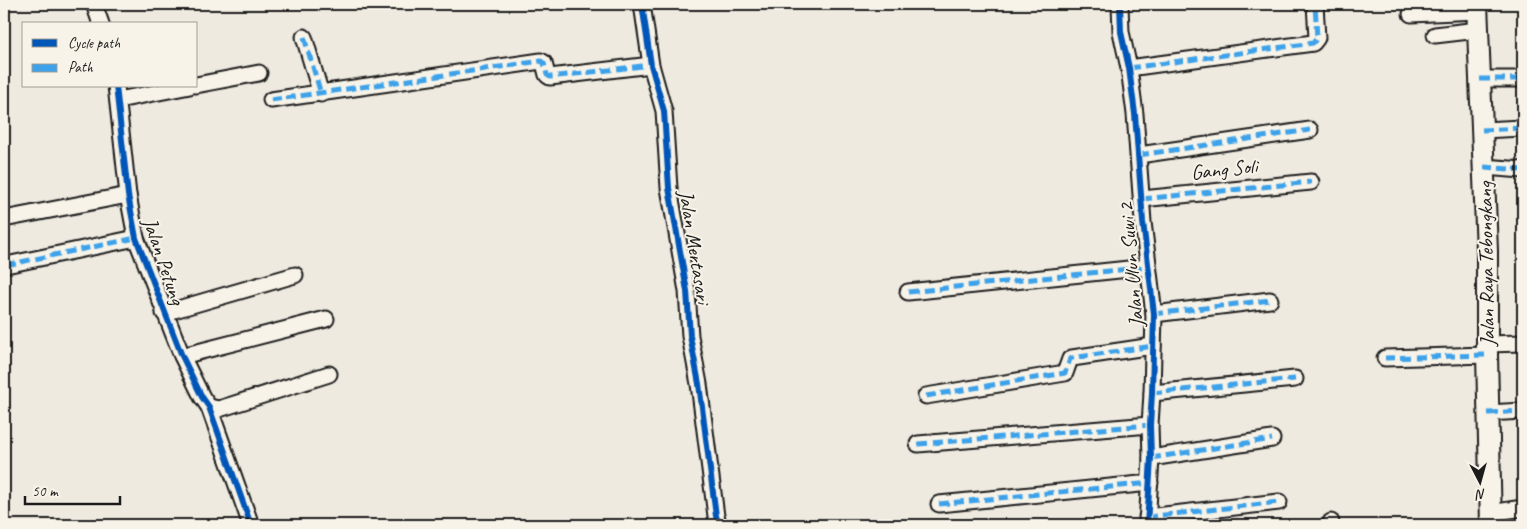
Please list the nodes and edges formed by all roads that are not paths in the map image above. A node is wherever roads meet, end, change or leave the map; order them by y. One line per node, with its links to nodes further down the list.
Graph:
1 (94, 4): 7 (street)
2 (642, 4): 10 (street, Jalan Mertasari)
3 (1120, 4): 11 (street, Jalan Ulun Suwi 2)
4 (1315, 4): 11 (street)
5 (1478, 10): 6 (street); 8 (street); 13 (main road, Jalan Raya Tebongkang)
6 (1410, 14)
7 (100, 22)
8 (1434, 35)
9 (304, 36): 18 (street)
10 (651, 65): 18 (street); 62 (street, Jalan Mertasari)
11 (1129, 68): 23 (street, Jalan Ulun Suwi 2)
12 (259, 73): 15 (street)
13 (1480, 79): 14 (street); 22 (main road, Jalan Raya Tebongkang)
14 (1523, 79)
15 (198, 85)
16 (169, 88): 17 (street)
17 (117, 93): 27 (street, Jalan Petung)
18 (321, 94): 19 (street)
19 (271, 100)
20 (1523, 128): 22 (street)
21 (1310, 130): 23 (street)
22 (1482, 130): 24 (main road, Jalan Raya Tebongkang)
23 (1139, 155): 28 (street, Jalan Ulun Suwi 2)
24 (1484, 167): 25 (street); 41 (main road, Jalan Raya Tebongkang)
25 (1523, 170)
26 (1311, 182): 28 (street, Gang Soli)
27 (128, 195): 29 (street); 30 (street, Jalan Petung)
28 (1142, 199): 32 (street, Jalan Ulun Suwi 2)
29 (4, 219)
30 (136, 238): 31 (street); 36 (street, Jalan Petung)
31 (6, 265)
32 (1148, 267): 34 (street); 37 (street, Jalan Ulun Suwi 2)
33 (295, 276): 36 (street)
34 (908, 292)
35 (1270, 300): 37 (street)
36 (164, 313): 42 (street, Jalan Petung)
37 (1154, 314): 40 (street, Jalan Ulun Suwi 2)
38 (326, 319): 42 (street)
39 (1523, 344): 41 (street)
40 (1153, 346): 46 (street, Jalan Ulun Suwi 2); 47 (street)
41 (1487, 350): 43 (street); 50 (main road, Jalan Raya Tebongkang)
42 (182, 356): 48 (street, Jalan Petung)
43 (1385, 358)
44 (329, 374): 48 (street)
45 (1295, 379): 46 (street)
46 (1152, 393): 51 (street, Jalan Ulun Suwi 2)
47 (926, 396)
48 (209, 407): 61 (street, Jalan Petung)
49 (1523, 411): 50 (street)
50 (1488, 413): 59 (main road, Jalan Raya Tebongkang)
51 (1150, 425): 53 (street); 54 (street, Jalan Ulun Suwi 2)
52 (1272, 439): 54 (street)
53 (918, 444)
54 (1151, 458): 55 (street, Jalan Ulun Suwi 2)
55 (1150, 483): 57 (street); 60 (street, Jalan Ulun Suwi 2)
56 (1279, 502): 60 (street)
57 (939, 504)
58 (1523, 508): 59 (street)
59 (1491, 519)
60 (1147, 521)
61 (251, 525)
62 (719, 525)

